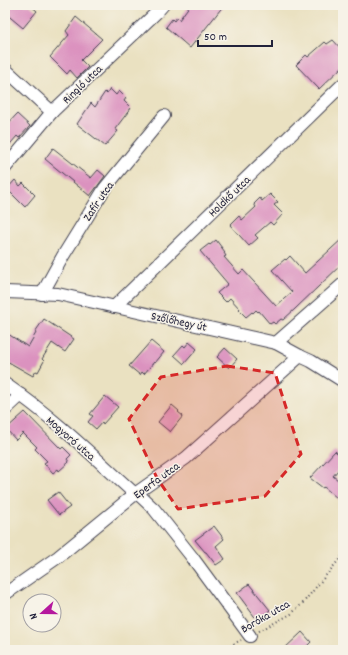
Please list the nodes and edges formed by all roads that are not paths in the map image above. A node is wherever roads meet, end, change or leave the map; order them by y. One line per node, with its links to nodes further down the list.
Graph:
1 (162, 5): 4 (street, Ringló utca)
2 (5, 69): 4 (street)
3 (343, 84): 10 (street, Holdkő utca)
4 (52, 112): 6 (street, Ringló utca)
5 (164, 116): 9 (street, Zafír utca)
6 (5, 168)
7 (343, 284): 11 (street)
8 (5, 292): 9 (street, Szőlőhegy út)
9 (42, 294): 10 (street, Szőlőhegy út)
10 (114, 307): 11 (street, Szőlőhegy út)
11 (276, 343): 12 (street, Szőlőhegy út)
12 (300, 356): 13 (street, Szőlőhegy út); 17 (street, Eperfa utca)
13 (343, 381)
14 (5, 384): 15 (street, Mogyoró utca)
15 (21, 395): 16 (street); 17 (street, Mogyoró utca)
16 (5, 410)
17 (136, 494): 18 (street, Eperfa utca); 19 (street, Mogyoró utca)
18 (5, 594)
19 (250, 636)

